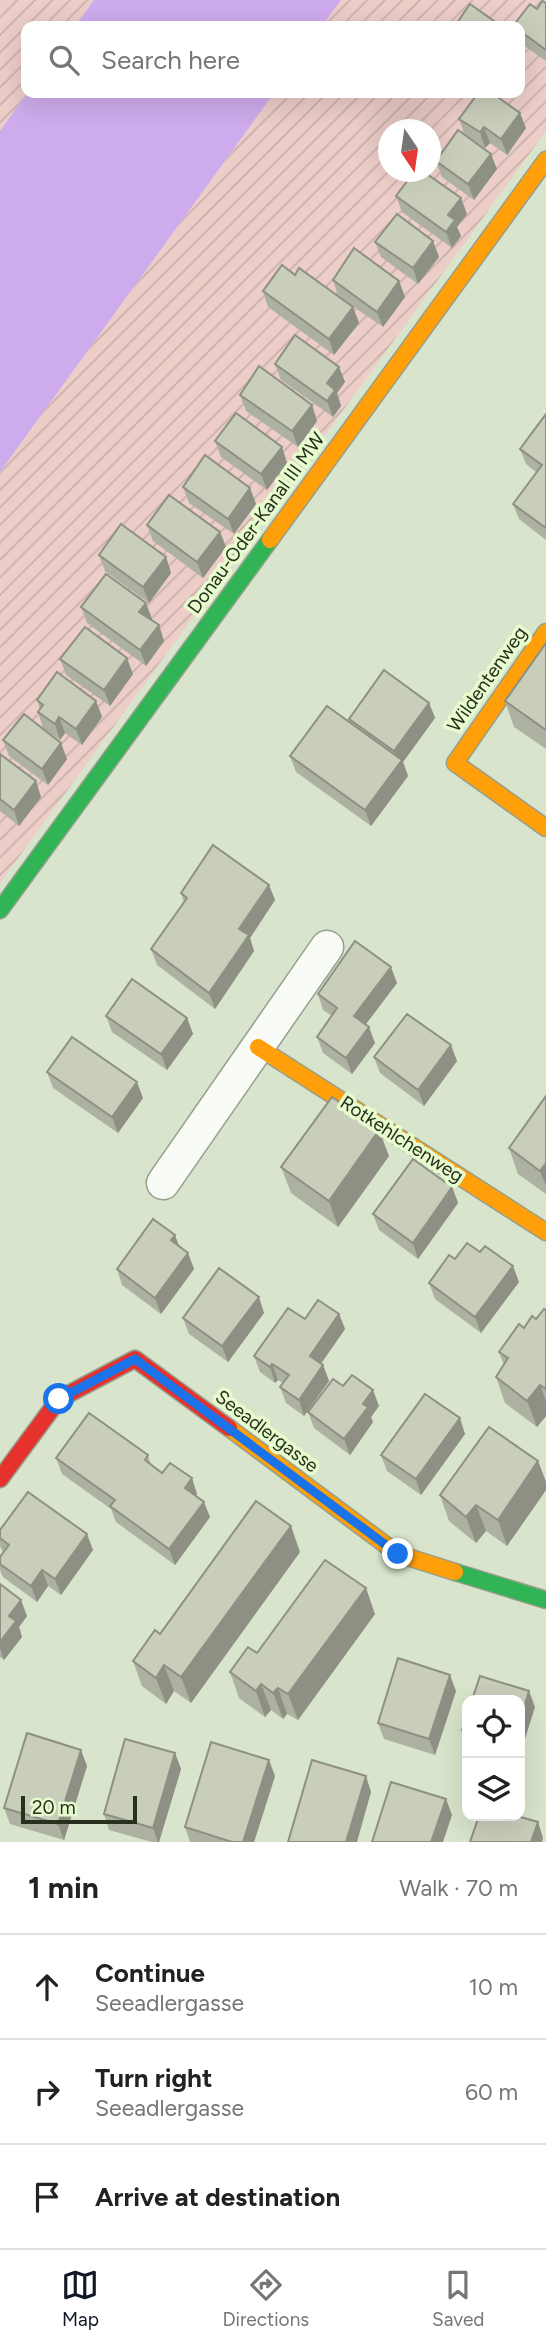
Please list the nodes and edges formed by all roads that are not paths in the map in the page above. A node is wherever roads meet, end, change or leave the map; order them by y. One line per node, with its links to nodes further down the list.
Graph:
1 (546, 160): 4 (street, Donau-Oder-Kanal III MW)
2 (546, 632): 3 (street, Wildentenweg)
3 (546, 828)
4 (0, 910)
5 (327, 947): 6 (street)
6 (258, 1046): 7 (street); 8 (street, Rotkehlchenweg)
7 (163, 1183)
8 (546, 1232)
9 (0, 1479): 10 (street, Seeadlergasse)
10 (546, 1600)

